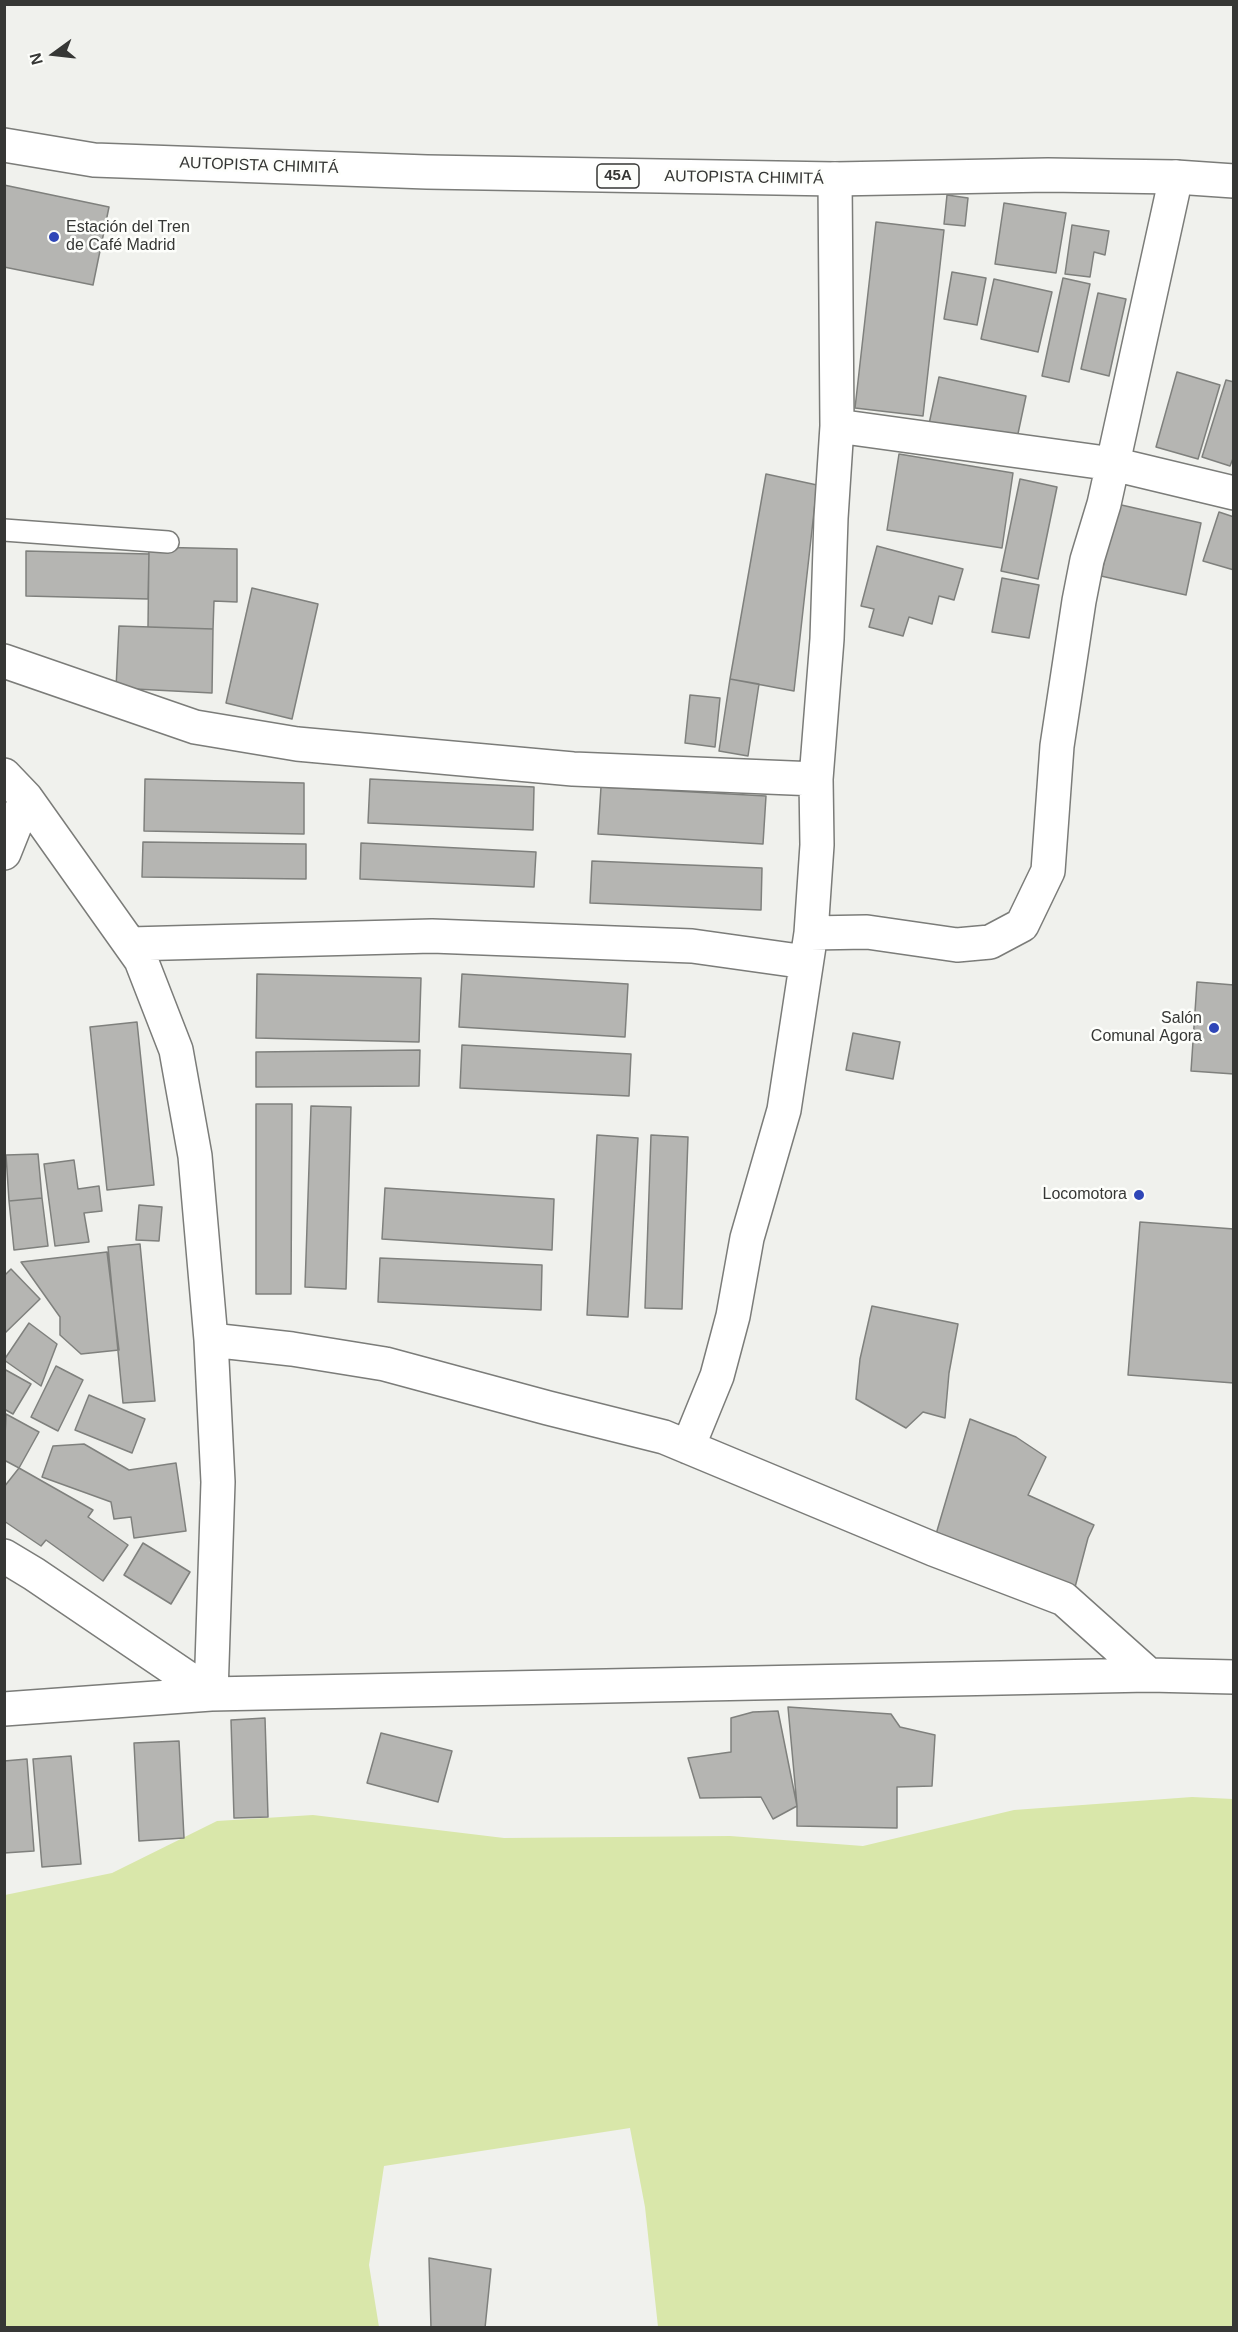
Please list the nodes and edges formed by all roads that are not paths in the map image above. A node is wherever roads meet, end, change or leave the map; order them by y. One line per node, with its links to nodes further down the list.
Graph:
1 (4, 146): 3 (main road, AUTOPISTA CHIMITÁ / 45A)
2 (1176, 177): 3 (main road, AUTOPISTA CHIMITÁ / 45A); 4 (main road, AUTOPISTA CHIMITÁ / 45A); 6 (main road)
3 (835, 179): 5 (main road)
4 (1233, 181)
5 (837, 426): 6 (main road); 11 (main road)
6 (1113, 464): 7 (main road); 15 (main road)
7 (1233, 493)
8 (4, 530): 9 (lane)
9 (168, 542)
10 (4, 662): 11 (main road)
11 (816, 779): 15 (main road)
12 (15, 786): 13 (main road); 14 (main road)
13 (4, 853)
14 (130, 944): 15 (main road); 16 (main road)
15 (808, 947): 17 (main road)
16 (212, 1340): 17 (main road); 21 (main road)
17 (688, 1447): 19 (main road)
18 (4, 1556): 21 (main road)
19 (1149, 1675): 20 (main road); 21 (main road)
20 (1233, 1677)
21 (211, 1694): 22 (main road)
22 (4, 1709)

